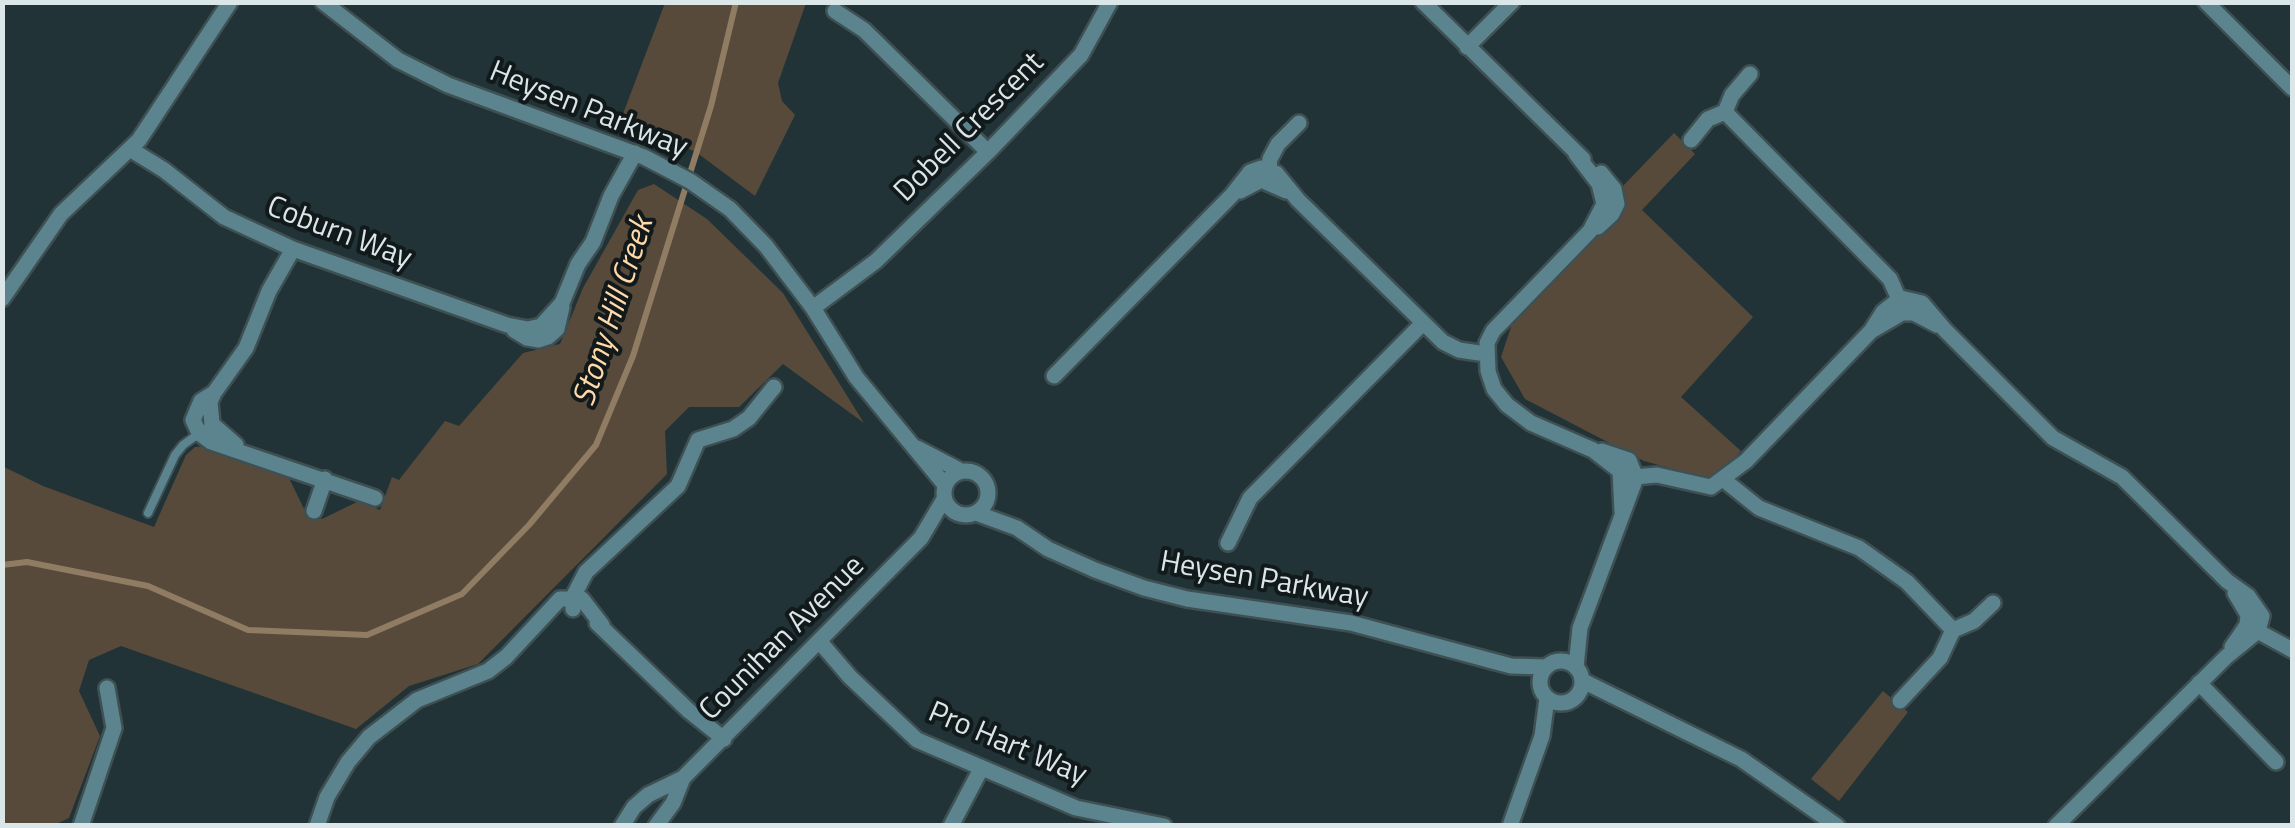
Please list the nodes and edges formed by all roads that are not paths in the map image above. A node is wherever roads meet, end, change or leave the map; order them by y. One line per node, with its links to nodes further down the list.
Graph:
1 (323, 2): 15 (street, Heysen Parkway)
2 (1110, 2): 16 (street, Dobell Crescent)
3 (1423, 2): 8 (street)
4 (1512, 2): 8 (street)
5 (2206, 2): 10 (street)
6 (231, 6): 14 (street)
7 (835, 11): 16 (street)
8 (1467, 47): 23 (street)
9 (1750, 74): 11 (street)
10 (2292, 88)
11 (1725, 112): 13 (street); 21 (street)
12 (1299, 123): 17 (street)
13 (1690, 140)
14 (135, 144): 18 (street, Coburn Way); 19 (street)
15 (628, 150): 18 (street, Coburn Way); 20 (street, Heysen Parkway)
16 (988, 152): 20 (street, Dobell Crescent)
17 (1268, 175): 22 (street); 24 (street)
18 (286, 246): 26 (street)
19 (2, 299)
20 (810, 304): 27 (street, Heysen Parkway)
21 (1901, 306): 31 (street); 44 (street)
22 (1423, 323): 23 (street); 40 (street)
23 (1486, 354): 29 (street)
24 (1054, 376)
25 (774, 387): 41 (street)
26 (206, 429): 30 (street); 36 (lane)
27 (914, 446): 28 (street, Heysen Parkway); 32 (street, Heysen Parkway)
28 (961, 471): 32 (street); 33 (street)
29 (1630, 478): 31 (street); 43 (street)
30 (326, 480): 34 (street); 35 (street)
31 (1724, 480): 45 (street)
32 (944, 492): 37 (street); 39 (street, Counihan Avenue)
33 (988, 495): 37 (street); 38 (street, Heysen Parkway)
34 (375, 498)
35 (314, 511)
36 (148, 513)
37 (968, 514): 38 (street, Heysen Parkway); 39 (street, Counihan Avenue)
38 (1016, 528): 49 (street, Heysen Parkway)
39 (920, 538): 46 (street, Counihan Avenue)
40 (1228, 543)
41 (576, 602): 56 (street); 61 (street)
42 (1993, 603): 45 (street)
43 (1580, 628): 48 (street); 51 (street)
44 (2252, 628): 47 (street); 50 (street)
45 (1953, 630): 54 (street)
46 (817, 645): 56 (street, Counihan Avenue); 58 (street, Pro Hart Way)
47 (2292, 650)
48 (1550, 664): 49 (street, Heysen Parkway); 51 (street, Heysen Parkway); 53 (street)
49 (1511, 666): 53 (street, Heysen Parkway)
50 (2199, 683): 57 (street); 68 (street)
51 (1576, 687): 53 (street, Heysen Parkway); 55 (street); 67 (street)
52 (107, 688): 60 (street)
53 (1544, 691): 55 (street)
54 (1900, 701)
55 (1542, 736): 66 (street)
56 (721, 742): 59 (street, Counihan Avenue)
57 (2276, 762)
58 (981, 769): 64 (street); 65 (street, Pro Hart Way)
59 (684, 778): 62 (street, Counihan Avenue); 63 (street, Counihan Avenue)
60 (81, 826)
61 (316, 826)
62 (622, 826)
63 (656, 826)
64 (950, 826)
65 (1164, 826)
66 (1510, 826)
67 (1836, 826)
68 (2056, 826)

